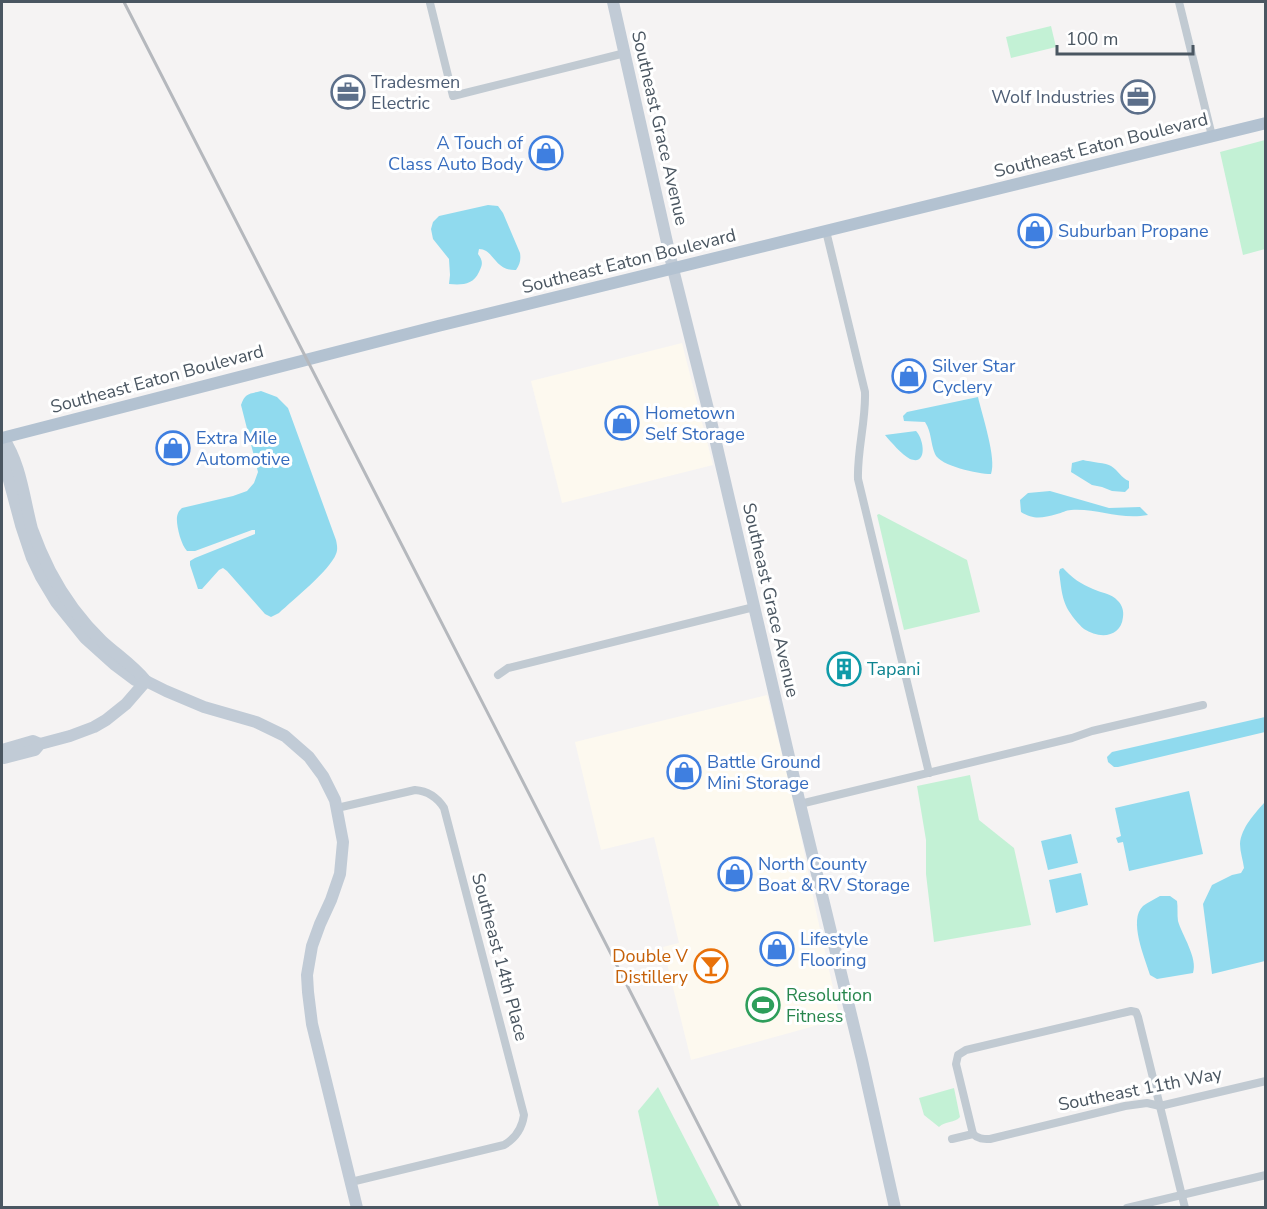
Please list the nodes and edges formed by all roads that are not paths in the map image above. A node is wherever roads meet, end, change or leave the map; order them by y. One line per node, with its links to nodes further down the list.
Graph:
1 (613, 2): 4 (street, Southeast Grace Avenue)
2 (1179, 2): 6 (street)
3 (430, 3): 4 (street)
4 (625, 53): 8 (street, Southeast Grace Avenue)
5 (1266, 123): 6 (main road, Southeast Eaton Boulevard)
6 (1212, 136): 7 (main road, Southeast Eaton Boulevard)
7 (826, 231): 8 (main road, Southeast Eaton Boulevard); 17 (street)
8 (673, 269): 9 (main road, Southeast Eaton Boulevard); 10 (street, Southeast Grace Avenue)
9 (2, 438): 12 (street)
10 (754, 608): 11 (street); 18 (street, Southeast Grace Avenue)
11 (498, 675)
12 (146, 681): 14 (street); 19 (street)
13 (1203, 705): 17 (street)
14 (40, 744): 15 (street); 16 (street)
15 (2, 750)
16 (2, 757)
17 (929, 773): 18 (street)
18 (800, 804): 28 (street, Southeast Grace Avenue)
19 (337, 808): 25 (street); 25 (street, Southeast 14th Place)
20 (1266, 1081): 21 (street, Southeast 11th Way)
21 (1160, 1106): 22 (street, Southeast 11th Way); 22 (street); 26 (street)
22 (973, 1134): 23 (street, Southeast 11th Way)
23 (952, 1139)
24 (1266, 1175): 26 (street)
25 (351, 1182): 27 (street)
26 (1182, 1195): 29 (street); 30 (street)
27 (357, 1208)
28 (895, 1208)
29 (1127, 1208)
30 (1185, 1208)

